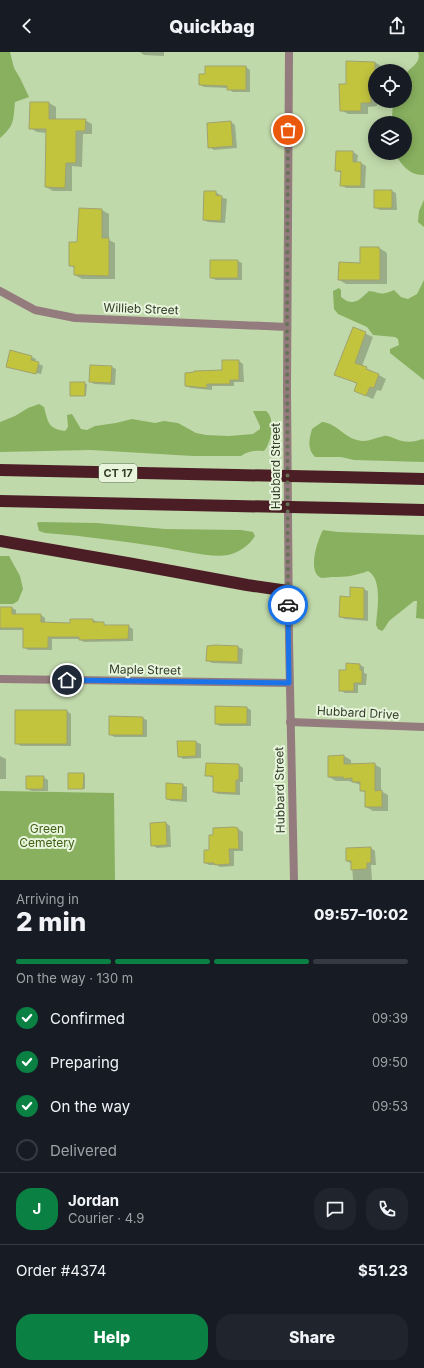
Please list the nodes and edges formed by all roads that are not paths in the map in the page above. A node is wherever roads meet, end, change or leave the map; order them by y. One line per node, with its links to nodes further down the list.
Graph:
1 (289, 52): 3 (street, Hubbard Street)
2 (0, 291): 3 (street, Willieb Street)
3 (287, 326): 9 (street, Hubbard Street)
4 (0, 470): 5 (highway, CT 17, bridge)
5 (424, 479)
6 (0, 501): 7 (highway, bridge)
7 (424, 510)
8 (0, 541): 9 (highway)
9 (288, 591): 11 (street, Hubbard Street)
10 (0, 679): 11 (street, Maple Street)
11 (289, 683): 12 (street, Hubbard Street)
12 (290, 722): 13 (street, Hubbard Drive); 14 (street, Hubbard Street)
13 (424, 727)
14 (294, 880)

